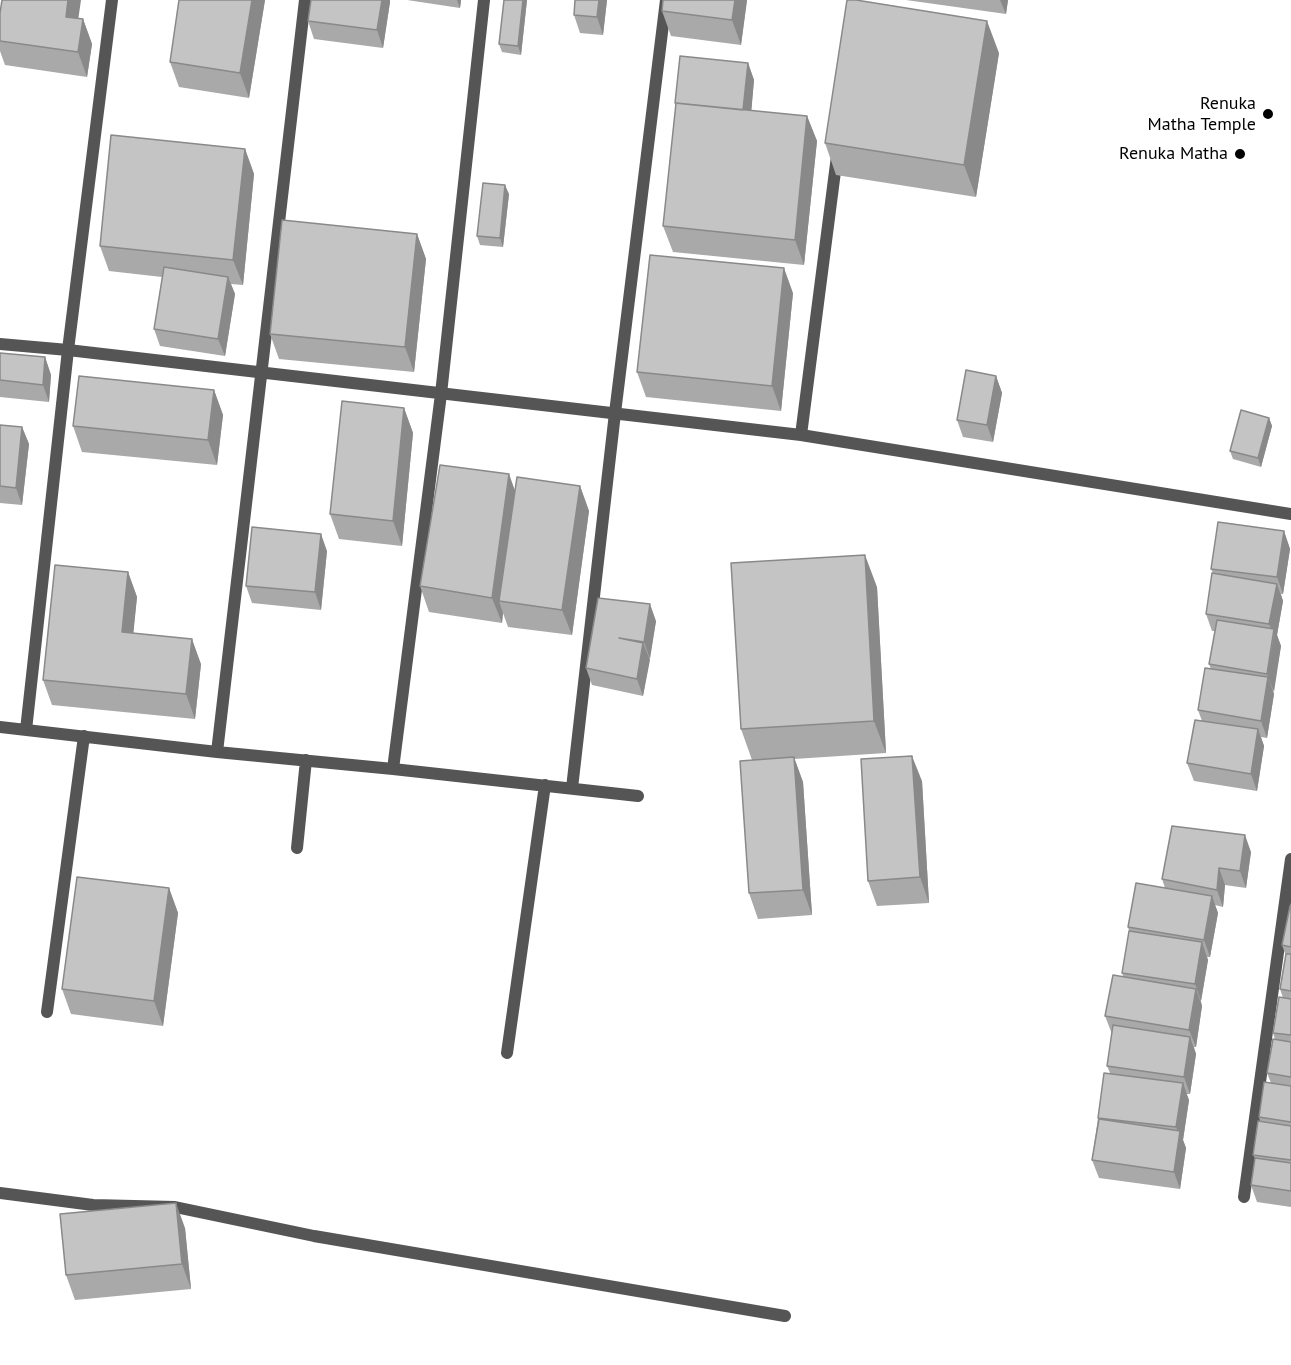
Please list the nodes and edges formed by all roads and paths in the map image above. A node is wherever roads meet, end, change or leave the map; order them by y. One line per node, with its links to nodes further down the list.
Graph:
1 (112, 0): 7 (street)
2 (305, 0): 8 (street)
3 (484, 0): 9 (street)
4 (666, 0): 10 (street)
5 (839, 139): 11 (street)
6 (0, 344): 7 (street)
7 (68, 350): 8 (street); 14 (street)
8 (261, 374): 9 (street); 16 (street)
9 (441, 394): 10 (street); 18 (street)
10 (615, 413): 11 (street); 20 (street)
11 (801, 435): 12 (street)
12 (1291, 514)
13 (0, 727): 14 (street)
14 (26, 730): 15 (street)
15 (84, 736): 16 (street); 24 (street)
16 (217, 752): 17 (street)
17 (306, 760): 18 (street); 22 (street)
18 (393, 769): 19 (street)
19 (545, 785): 20 (street); 25 (street)
20 (572, 788): 21 (street)
21 (638, 796)
22 (297, 848)
23 (1291, 859): 27 (street)
24 (47, 1012)
25 (507, 1053)
26 (0, 1193): 28 (street)
27 (1245, 1197)
28 (785, 1316)

